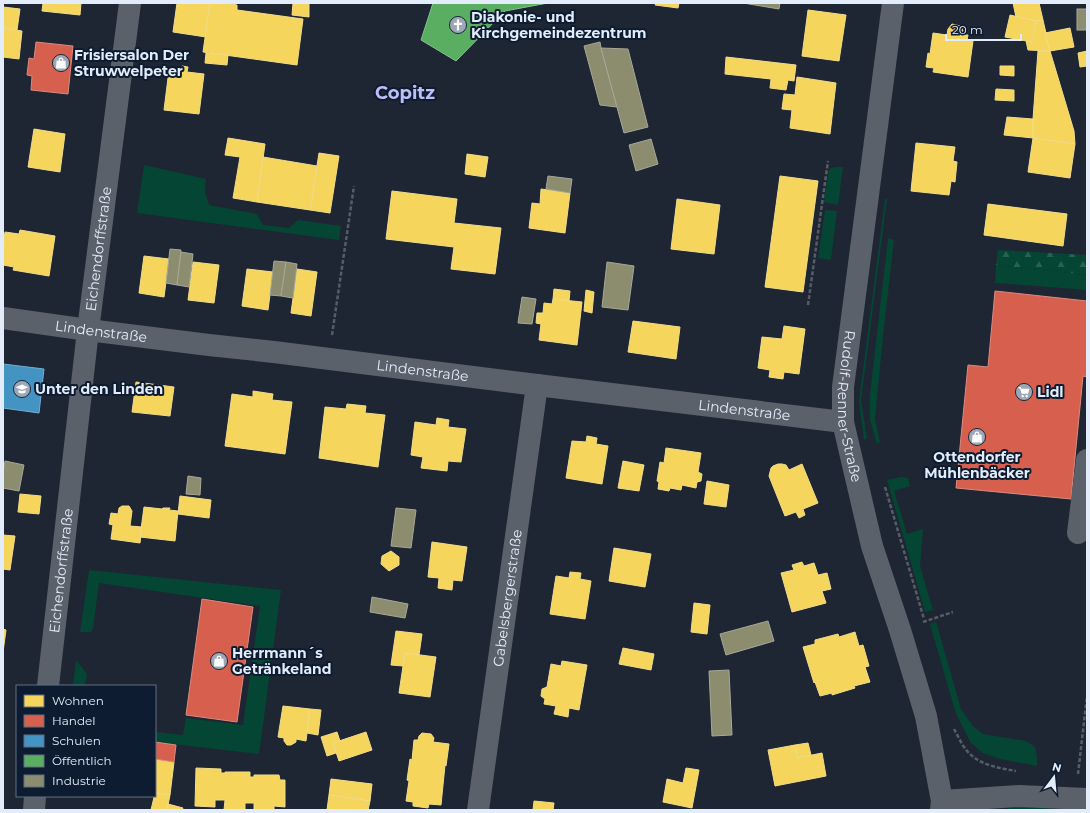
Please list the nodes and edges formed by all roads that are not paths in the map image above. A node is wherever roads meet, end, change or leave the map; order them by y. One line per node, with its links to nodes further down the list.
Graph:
1 (130, 3): 4 (street, Eichendorffstraße)
2 (893, 3): 6 (street, Rudolf-Renner-Straße)
3 (3, 318): 4 (street, Lindenstraße)
4 (88, 330): 5 (street, Lindenstraße); 9 (street, Eichendorffstraße)
5 (537, 385): 6 (street, Lindenstraße); 14 (street, Gabelsbergerstraße)
6 (843, 422): 12 (street, Rudolf-Renner-Straße)
7 (1087, 460): 8 (street)
8 (1078, 533)
9 (48, 685)
10 (35, 797): 13 (street)
11 (1087, 799): 12 (street, Rudolf-Renner-Straße)
12 (941, 806)
13 (34, 810)
14 (478, 810)

